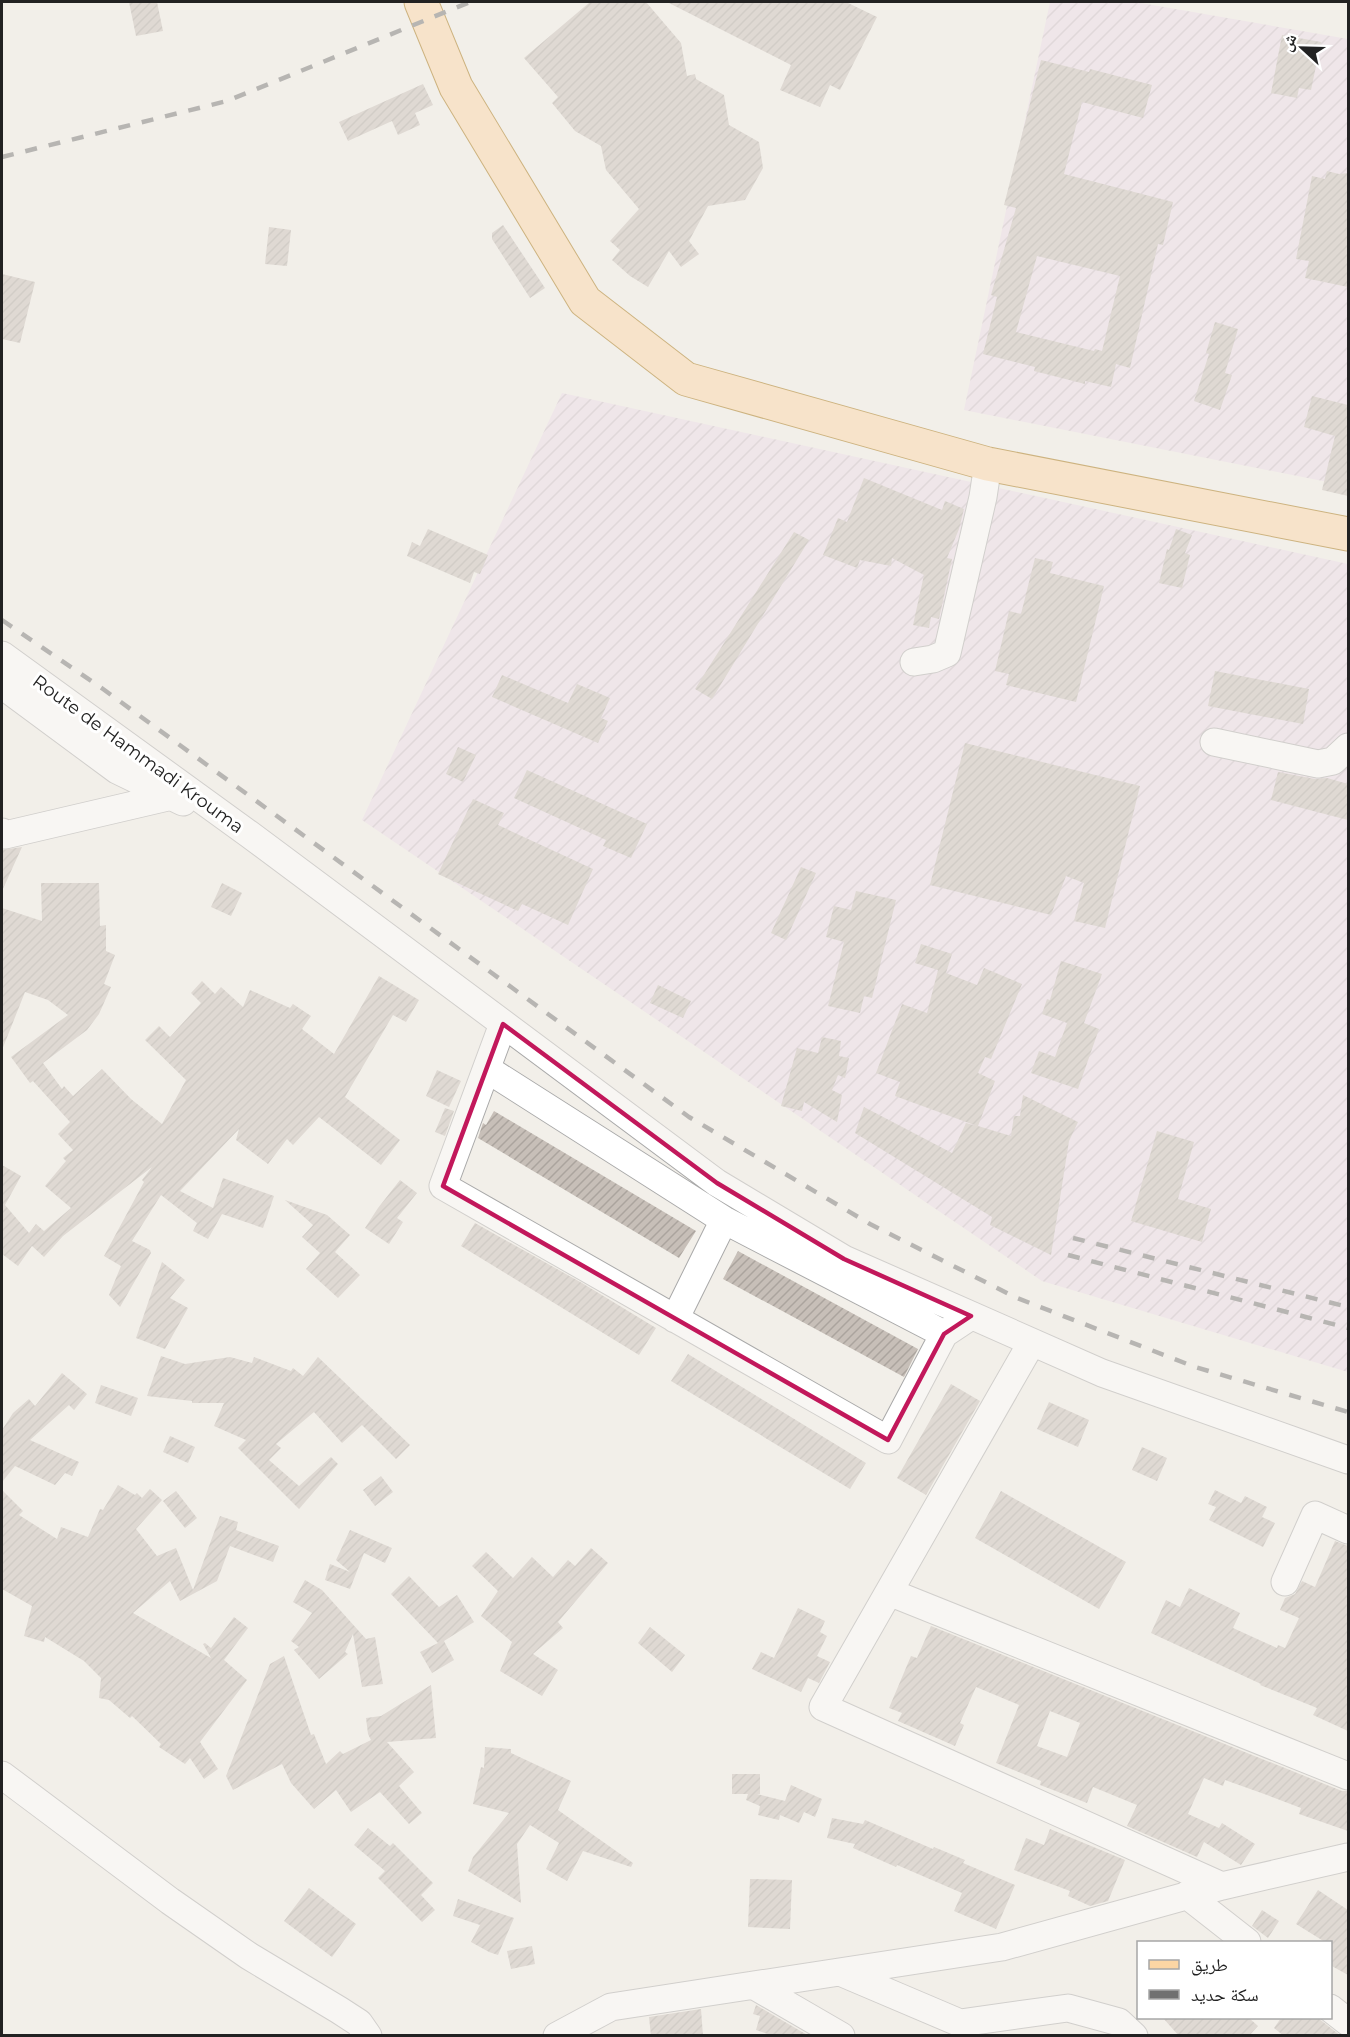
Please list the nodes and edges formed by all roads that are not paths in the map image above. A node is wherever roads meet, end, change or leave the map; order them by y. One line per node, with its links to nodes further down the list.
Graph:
1 (421, 2): 2 (main road)
2 (988, 464): 3 (main road); 5 (street)
3 (1348, 534)
4 (2, 655): 11 (street, Route de Hammadi Krouma)
5 (914, 662)
6 (2, 685): 9 (street, Route de Hammadi Krouma)
7 (1214, 742): 8 (street)
8 (1348, 747)
9 (172, 796): 10 (street); 11 (street, Route de Hammadi Krouma)
10 (2, 832)
11 (249, 834): 12 (street)
12 (503, 1024): 13 (street); 15 (street)
13 (487, 1069): 14 (street); 16 (street)
14 (724, 1220): 16 (street); 17 (street)
15 (971, 1316): 17 (street); 18 (street)
16 (675, 1319): 17 (street)
17 (944, 1334)
18 (1032, 1342): 19 (street); 22 (street)
19 (1348, 1460)
20 (1348, 1530): 21 (street)
21 (1285, 1582)
22 (889, 1592): 24 (street); 26 (street)
23 (2, 1775): 34 (street)
24 (1348, 1776)
25 (1348, 1857): 26 (street)
26 (1222, 1886): 27 (street)
27 (1187, 1895): 28 (street); 29 (street)
28 (1246, 1941)
29 (840, 1972): 30 (street); 33 (street)
30 (753, 1985): 35 (street); 36 (street)
31 (1332, 2010): 32 (street)
32 (1348, 2022)
33 (1097, 2025): 37 (street)
34 (368, 2036)
35 (557, 2036)
36 (841, 2036)
37 (1134, 2036)

